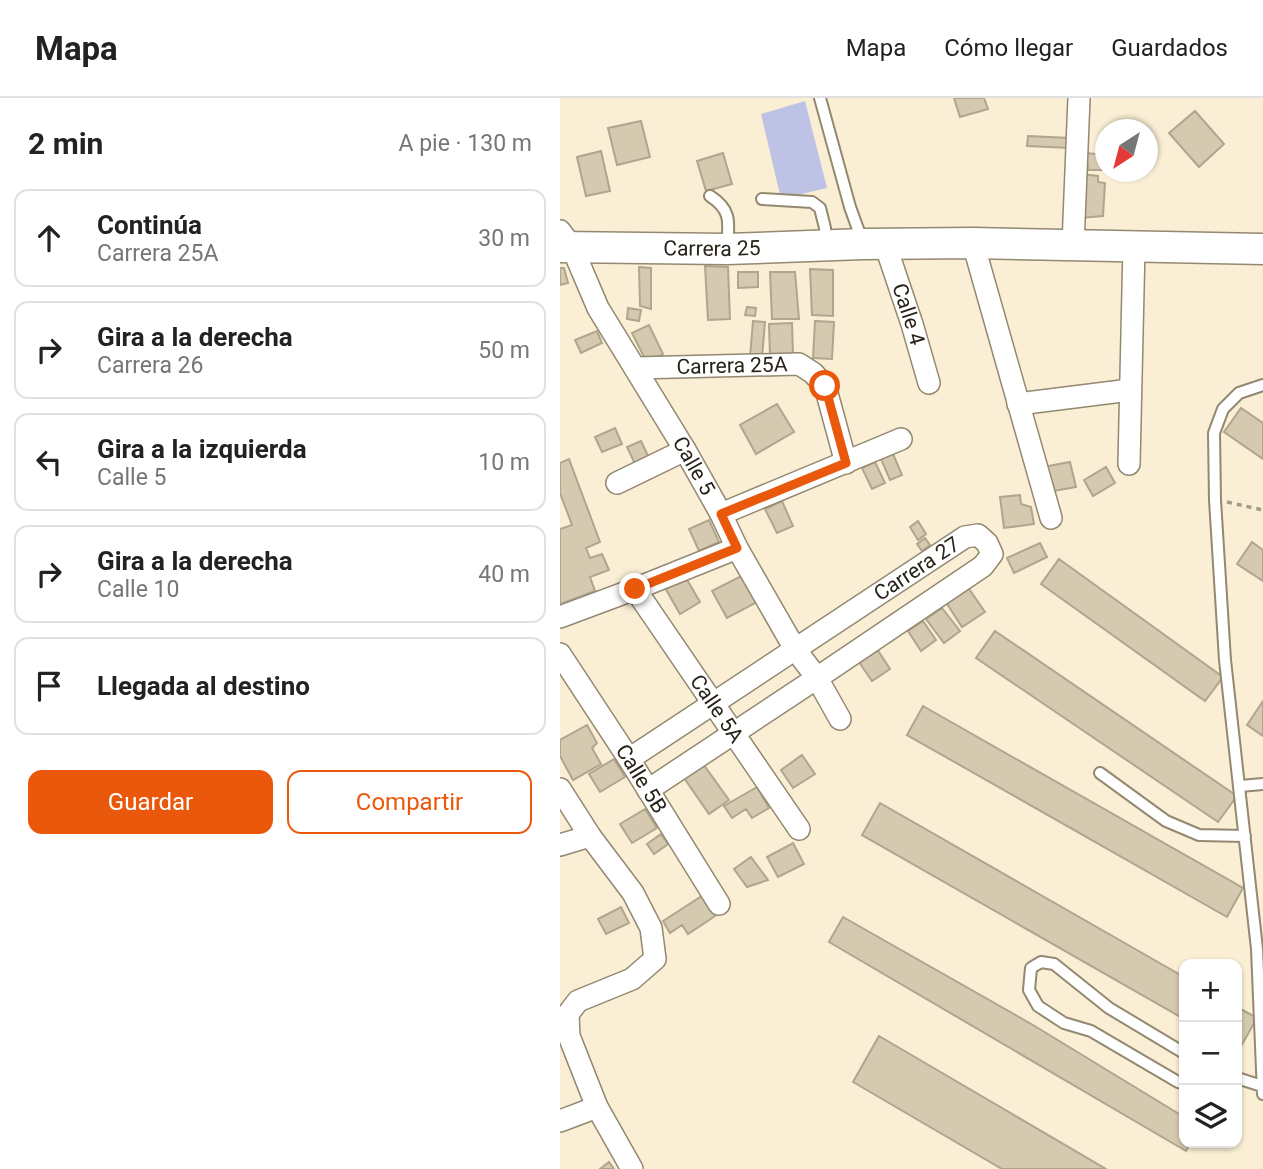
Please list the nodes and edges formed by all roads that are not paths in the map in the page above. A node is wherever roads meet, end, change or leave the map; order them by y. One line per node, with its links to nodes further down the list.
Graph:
1 (820, 98): 7 (lane)
2 (1079, 98): 9 (street)
3 (710, 196): 11 (lane)
4 (762, 199): 8 (lane)
5 (564, 241): 11 (street, Carrera 25); 13 (street, Calle 5)
6 (973, 243): 7 (street, Carrera 25); 9 (street, Carrera 25); 17 (street)
7 (874, 244): 8 (street, Carrera 25); 14 (street, Calle 4)
8 (826, 245): 11 (street, Carrera 25)
9 (1073, 245): 10 (street, Carrera 25)
10 (1134, 246): 12 (street, Carrera 25); 16 (street)
11 (727, 249)
12 (1263, 249)
13 (636, 368): 19 (street, Calle 5); 20 (street, Carrera 25A)
14 (929, 383)
15 (1263, 385): 37 (lane)
16 (1130, 390): 17 (street); 21 (street)
17 (1018, 404): 24 (street)
18 (901, 439): 20 (street)
19 (685, 450): 22 (street); 23 (street, Calle 5)
20 (846, 463): 23 (street)
21 (1129, 464)
22 (618, 483)
23 (721, 514): 25 (street, Calle 5)
24 (1051, 518)
25 (737, 548): 26 (street); 28 (street, Calle 5)
26 (635, 589): 27 (street); 31 (street, Calle 5A)
27 (560, 617)
28 (795, 649): 30 (street, Calle 5); 30 (street, Carrera 27); 31 (street, Carrera 27)
29 (560, 654): 34 (street, Calle 5B)
30 (817, 678): 32 (street, Calle 5); 33 (street, Carrera 27)
31 (714, 702): 33 (street, Calle 5A); 34 (street, Carrera 27)
32 (841, 719)
33 (733, 733): 39 (street, Carrera 27); 40 (street, Calle 5A)
34 (629, 759): 39 (street, Calle 5B)
35 (1100, 773): 42 (lane)
36 (1263, 784): 37 (lane)
37 (1240, 786): 42 (lane)
38 (560, 789): 41 (street)
39 (648, 790): 44 (street, Calle 5B)
40 (799, 829)
41 (590, 836): 43 (street); 50 (street)
42 (1245, 836): 45 (lane)
43 (560, 845)
44 (719, 904)
45 (1260, 951): 49 (lane)
46 (1179, 1050): 47 (lane)
47 (1179, 1082)
48 (1242, 1082): 49 (lane)
49 (1263, 1090)
50 (597, 1107): 51 (street); 52 (street)
51 (560, 1121)
52 (632, 1169)

